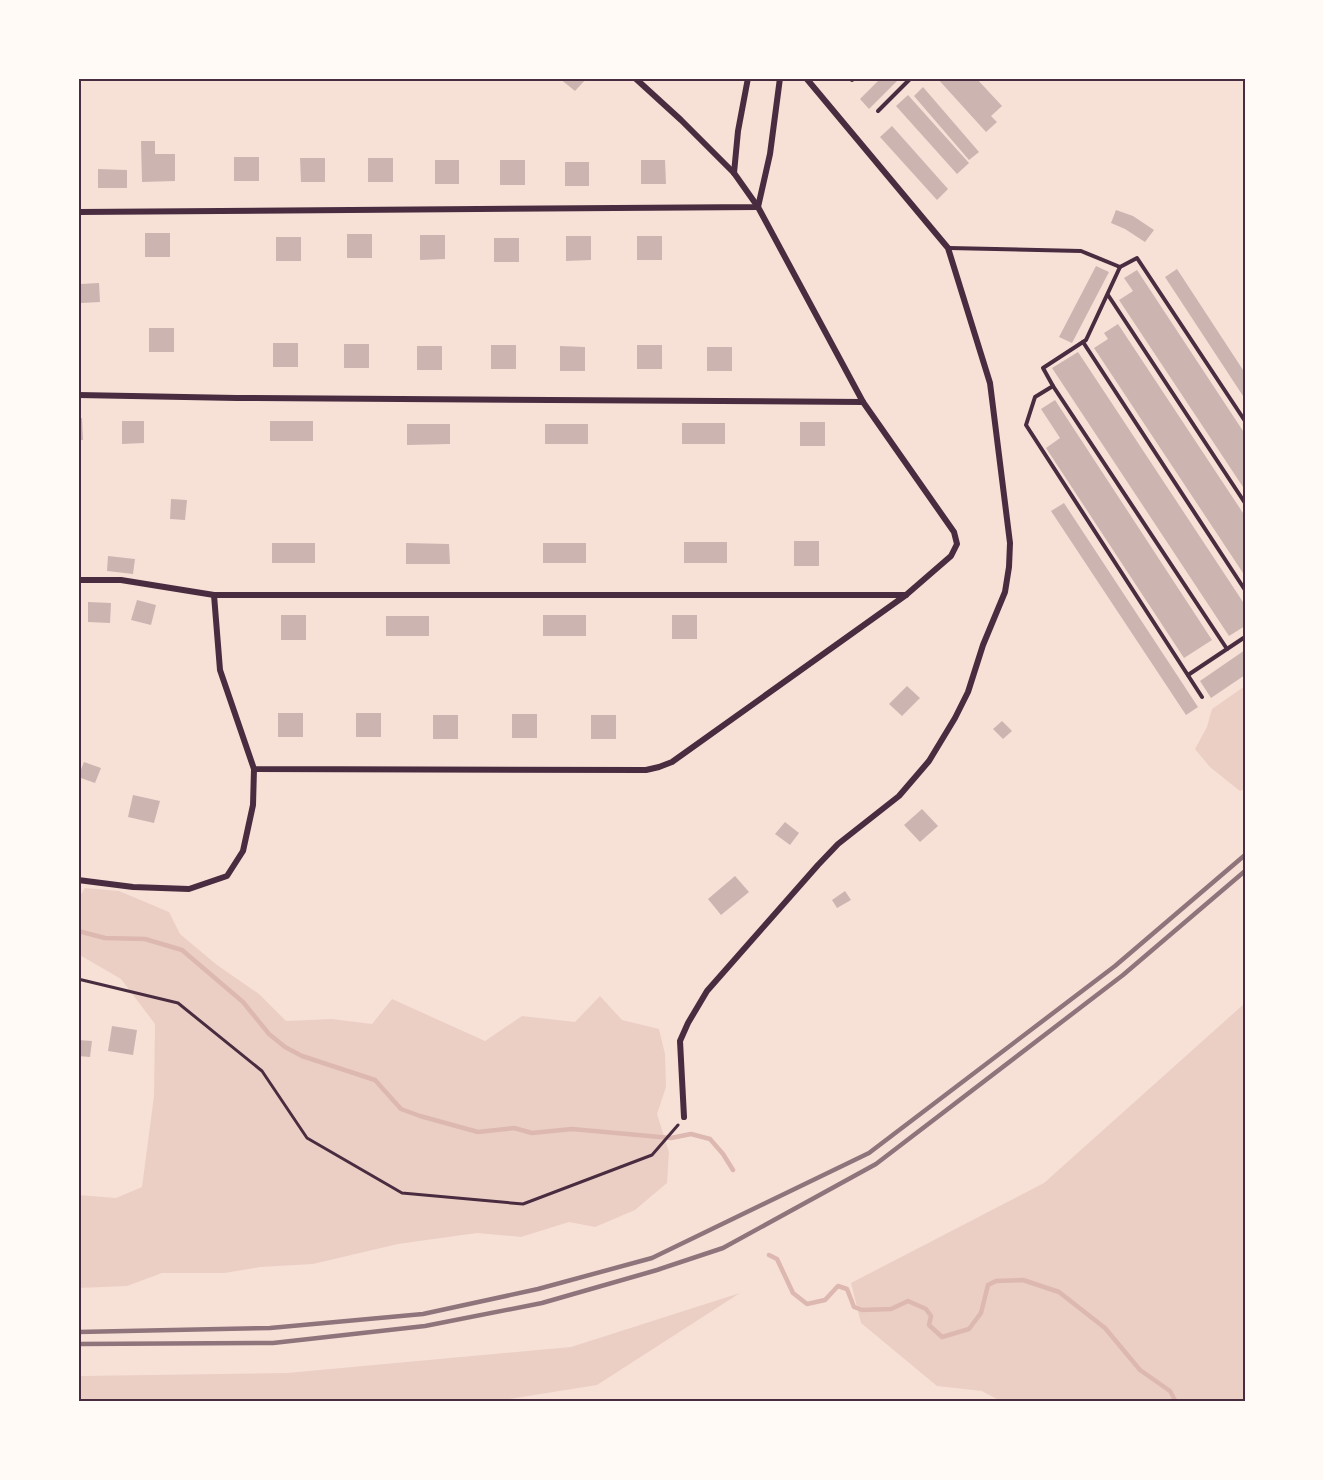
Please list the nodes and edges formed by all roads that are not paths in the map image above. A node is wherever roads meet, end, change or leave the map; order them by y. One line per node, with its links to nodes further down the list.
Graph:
1 (634, 78): 7 (street)
2 (748, 78): 7 (street)
3 (780, 78): 8 (street)
4 (806, 78): 11 (street)
5 (911, 78): 6 (lane)
6 (878, 111)
7 (734, 173): 8 (street)
8 (758, 207): 9 (street); 18 (street)
9 (78, 212)
10 (1245, 239): 12 (lane)
11 (948, 248): 13 (lane); 31 (street)
12 (1245, 264)
13 (1120, 267): 14 (lane); 19 (lane)
14 (1107, 295): 15 (lane); 20 (lane)
15 (1083, 342): 16 (lane); 22 (lane)
16 (1053, 386): 26 (lane); 27 (lane)
17 (78, 395): 18 (street)
18 (863, 402): 24 (street)
19 (1245, 422)
20 (1245, 503)
21 (78, 580): 23 (street)
22 (1245, 590)
23 (214, 595): 24 (street); 29 (street)
24 (906, 595): 29 (street)
25 (1245, 637): 26 (lane)
26 (1227, 649): 27 (lane)
27 (1188, 675): 28 (lane)
28 (1202, 697)
29 (254, 769): 30 (street)
30 (78, 880)
31 (684, 1118)

